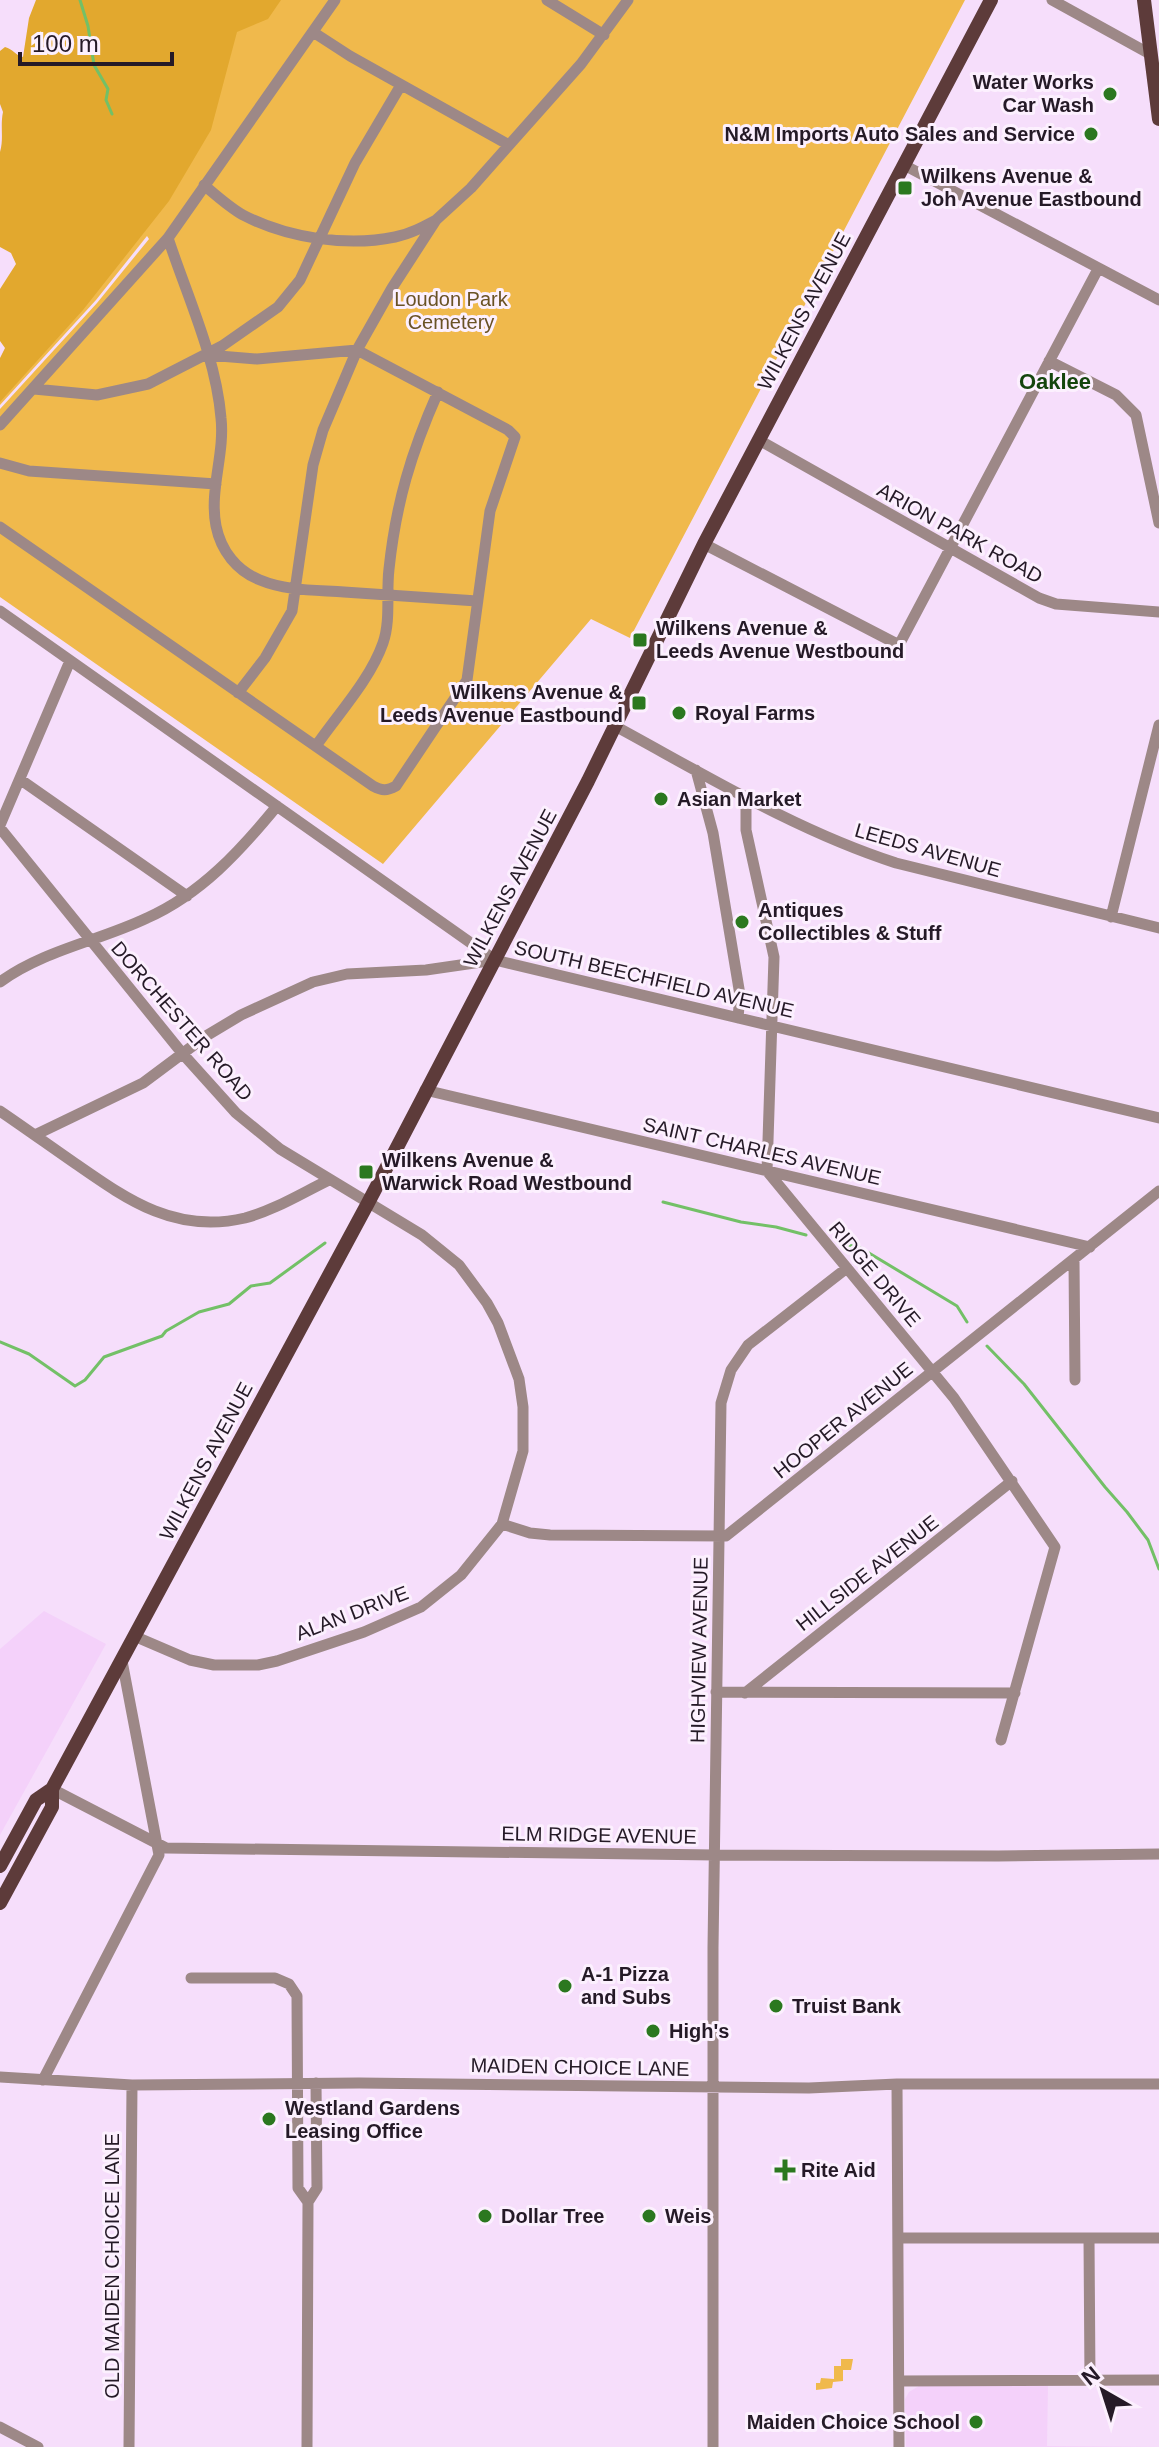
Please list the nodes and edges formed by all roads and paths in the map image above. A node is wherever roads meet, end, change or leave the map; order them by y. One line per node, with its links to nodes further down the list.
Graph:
1 (335, 0): 7 (street)
2 (547, 0): 8 (street)
3 (628, 0): 8 (street)
4 (991, 0): 13 (main road, WILKENS AVENUE)
5 (1052, 0): 9 (street)
6 (1144, 0): 9 (main road)
7 (313, 32): 10 (street); 14 (street)
8 (604, 35): 12 (street)
9 (1150, 54): 11 (main road)
10 (401, 85): 12 (street); 17 (street)
11 (1159, 119)
12 (509, 145): 15 (street)
13 (904, 165): 18 (street); 26 (main road, WILKENS AVENUE)
14 (204, 185): 16 (street); 17 (street)
15 (436, 220): 17 (street); 20 (street)
16 (168, 238): 21 (street); 23 (street)
17 (320, 238): 21 (street)
18 (1098, 269): 19 (street); 22 (street)
19 (1159, 300)
20 (357, 350): 21 (street); 24 (street); 33 (street)
21 (207, 355): 23 (street); 28 (street)
22 (1049, 361): 29 (street); 32 (street)
23 (34, 389): 25 (street)
24 (438, 392): 34 (street); 35 (street)
25 (0, 425)
26 (759, 440): 31 (main road, WILKENS AVENUE); 32 (street, ARION PARK ROAD)
27 (0, 463): 28 (street)
28 (216, 484): 33 (street)
29 (1159, 523)
30 (0, 527): 39 (street)
31 (704, 544): 32 (street); 41 (main road, WILKENS AVENUE)
32 (950, 548): 37 (street, ARION PARK ROAD)
33 (295, 588): 34 (street); 39 (street)
34 (387, 595): 35 (street); 42 (street)
35 (477, 601): 42 (street)
36 (0, 611): 38 (street, SOUTH BEECHFIELD AVENUE)
37 (1159, 612)
38 (70, 661): 44 (street); 46 (street, SOUTH BEECHFIELD AVENUE)
39 (238, 693): 42 (street)
40 (1159, 725): 49 (street)
41 (615, 726): 43 (street, LEEDS AVENUE); 52 (main road, WILKENS AVENUE)
42 (316, 746)
43 (696, 770): 45 (street, LEEDS AVENUE); 54 (street)
44 (21, 780): 47 (street); 48 (street)
45 (746, 796): 49 (street, LEEDS AVENUE); 55 (street)
46 (277, 806): 48 (street); 52 (street, SOUTH BEECHFIELD AVENUE)
47 (0, 827): 51 (street, DORCHESTER ROAD)
48 (187, 896): 51 (street)
49 (1111, 917): 50 (street, LEEDS AVENUE)
50 (1159, 928)
51 (89, 940): 53 (street); 56 (street, DORCHESTER ROAD)
52 (495, 960): 54 (street, SOUTH BEECHFIELD AVENUE); 56 (street); 57 (main road, WILKENS AVENUE)
53 (0, 982)
54 (738, 1018): 55 (street, SOUTH BEECHFIELD AVENUE)
55 (772, 1026): 59 (street, SOUTH BEECHFIELD AVENUE); 61 (street)
56 (182, 1053): 60 (street); 62 (street, DORCHESTER ROAD)
57 (425, 1090): 61 (street, SAINT CHARLES AVENUE); 64 (main road, WILKENS AVENUE)
58 (0, 1111): 60 (street)
59 (1159, 1118)
60 (35, 1135): 62 (street)
61 (767, 1171): 65 (street, SAINT CHARLES AVENUE); 67 (street, RIDGE DRIVE)
62 (329, 1180): 64 (street, DORCHESTER ROAD)
63 (1159, 1191): 65 (street, HOOPER AVENUE)
64 (368, 1203): 71 (street, ALAN DRIVE); 73 (main road, WILKENS AVENUE)
65 (1090, 1247): 66 (street, HOOPER AVENUE)
66 (1074, 1260): 68 (street, HOOPER AVENUE); 69 (street)
67 (847, 1268): 68 (street, RIDGE DRIVE); 72 (street, HIGHVIEW AVENUE)
68 (932, 1371): 70 (street, RIDGE DRIVE); 72 (street, HOOPER AVENUE)
69 (1075, 1380)
70 (1012, 1481): 76 (street, HILLSIDE AVENUE); 77 (street, RIDGE DRIVE)
71 (502, 1524): 72 (street); 73 (street, ALAN DRIVE)
72 (718, 1536): 75 (street, HIGHVIEW AVENUE)
73 (134, 1636): 74 (main road, WILKENS AVENUE)
74 (122, 1661): 79 (main road, WILKENS AVENUE); 80 (street)
75 (716, 1692): 76 (street); 82 (street, HIGHVIEW AVENUE)
76 (745, 1693): 77 (street)
77 (1015, 1693): 78 (street, RIDGE DRIVE)
78 (1001, 1740)
79 (52, 1789): 80 (street, ELM RIDGE AVENUE); 83 (main road, WILKENS AVENUE); 84 (main road, WILKENS AVENUE)
80 (156, 1843): 82 (street, ELM RIDGE AVENUE); 87 (street)
81 (1159, 1854): 82 (street, ELM RIDGE AVENUE)
82 (715, 1855): 93 (street, HIGHVIEW AVENUE)
83 (0, 1866)
84 (0, 1903)
85 (191, 1978): 89 (street)
86 (0, 2077): 87 (street, MAIDEN CHOICE LANE)
87 (43, 2080): 92 (street, MAIDEN CHOICE LANE)
88 (316, 2083): 89 (street, MAIDEN CHOICE LANE); 93 (street, MAIDEN CHOICE LANE); 94 (street)
89 (298, 2084): 92 (street, MAIDEN CHOICE LANE); 94 (street)
90 (897, 2084): 91 (street, MAIDEN CHOICE LANE); 93 (street, MAIDEN CHOICE LANE); 95 (street)
91 (1159, 2084)
92 (132, 2085): 103 (street, OLD MAIDEN CHOICE LANE)
93 (714, 2087): 105 (street, HIGHVIEW AVENUE)
94 (308, 2202): 104 (street)
95 (898, 2238): 96 (street); 100 (street)
96 (1089, 2238): 97 (street); 98 (street)
97 (1159, 2238)
98 (1090, 2380): 99 (street); 100 (street)
99 (1159, 2380)
100 (899, 2381): 106 (street)
101 (0, 2427): 102 (street)
102 (38, 2447)
103 (129, 2447)
104 (307, 2447)
105 (713, 2447)
106 (899, 2447)

